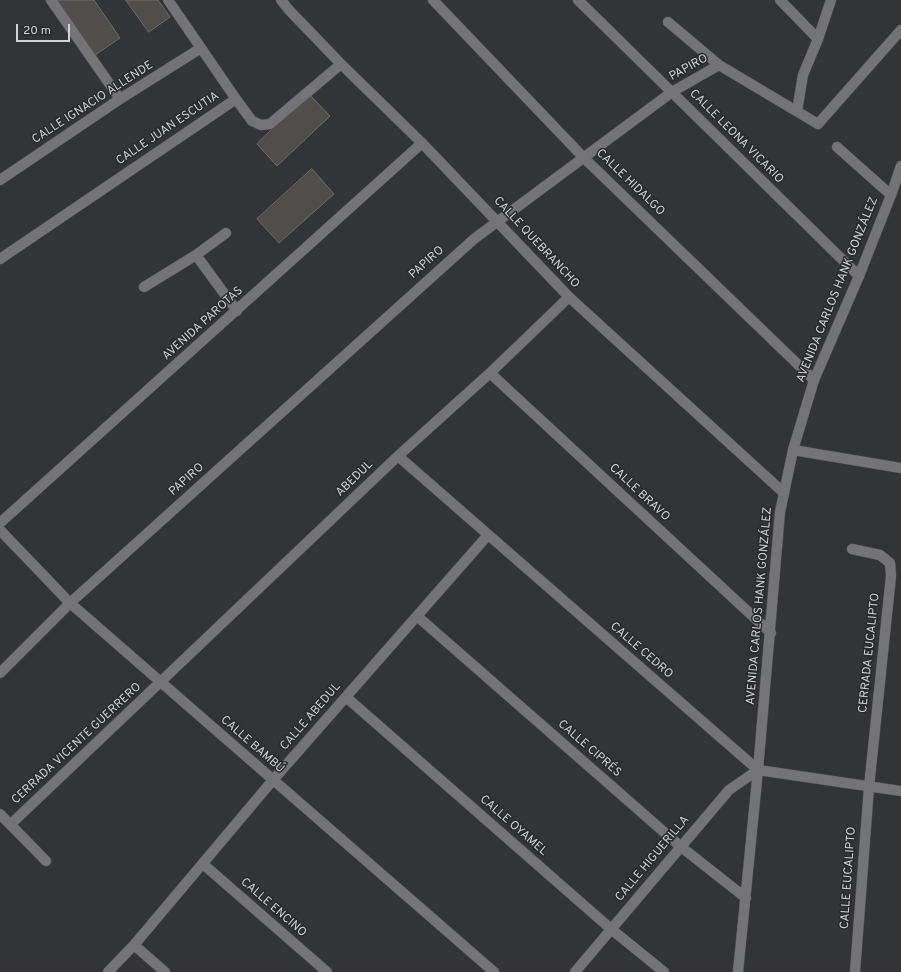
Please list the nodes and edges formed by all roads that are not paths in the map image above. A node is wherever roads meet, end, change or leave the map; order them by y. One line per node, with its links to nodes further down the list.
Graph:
1 (51, 0): 15 (street)
2 (168, 0): 11 (street)
3 (281, 0): 12 (street, CALLE QUEBRANCHO)
4 (432, 0): 20 (street, CALLE HIDALGO)
5 (578, 0): 14 (street, CALLE LEONA VICARIO)
6 (780, 0): 10 (street)
7 (831, 0): 10 (street)
8 (668, 22): 13 (street)
9 (901, 30): 17 (street, PAPIRO)
10 (818, 39): 17 (street)
11 (201, 48): 15 (street, CALLE IGNACIO ALLENDE); 16 (street)
12 (341, 64): 16 (street, CALLE JUAN ESCUTIA); 18 (street, CALLE QUEBRANCHO)
13 (719, 65): 14 (street, PAPIRO); 17 (street, PAPIRO)
14 (672, 92): 20 (street, PAPIRO); 28 (street, CALLE LEONA VICARIO)
15 (120, 99): 22 (street, CALLE IGNACIO ALLENDE)
16 (236, 99): 27 (street, CALLE JUAN ESCUTIA)
17 (797, 111)
18 (422, 142): 24 (street, CALLE QUEBRANCHO); 31 (street, AVENIDA PAROTAS)
19 (838, 147): 23 (street)
20 (584, 158): 24 (street, PAPIRO); 33 (street, CALLE HIDALGO)
21 (901, 166): 23 (street, AVENIDA CARLOS HANK GONZÁLEZ)
22 (0, 180)
23 (891, 195): 28 (street, AVENIDA CARLOS HANK GONZÁLEZ)
24 (498, 222): 30 (street, CALLE QUEBRANCHO); 42 (street, PAPIRO)
25 (226, 233): 26 (street)
26 (196, 255): 29 (street); 31 (street)
27 (0, 259)
28 (859, 276): 33 (street, AVENIDA CARLOS HANK GONZÁLEZ)
29 (144, 287)
30 (569, 297): 32 (street, ABEDUL); 37 (street, CALLE QUEBRANCHO)
31 (237, 311): 38 (street, AVENIDA PAROTAS)
32 (490, 373): 35 (street, ABEDUL); 44 (street, CALLE BRAVO)
33 (814, 380): 34 (street, AVENIDA CARLOS HANK GONZÁLEZ)
34 (793, 450): 36 (street); 37 (street, AVENIDA CARLOS HANK GONZÁLEZ)
35 (398, 456): 40 (street, CALLE CEDRO); 46 (street, ABEDUL)
36 (901, 468)
37 (784, 493): 44 (street, AVENIDA CARLOS HANK GONZÁLEZ)
38 (0, 523)
39 (0, 530): 42 (street, CALLE BAMBÚ)
40 (488, 535): 43 (street, CALLE ABEDUL); 48 (street, CALLE CEDRO)
41 (852, 549): 50 (street, CERRADA EUCALIPTO)
42 (70, 603): 45 (street, PAPIRO); 46 (street, CALLE BAMBÚ)
43 (417, 616): 47 (street, CALLE ABEDUL); 54 (street, CALLE CIPRÉS)
44 (771, 633): 48 (street, AVENIDA CARLOS HANK GONZÁLEZ)
45 (0, 674)
46 (160, 682): 49 (street, CALLE BAMBÚ); 53 (street, CERRADA VICENTE GUERRERO)
47 (346, 697): 49 (street, CALLE ABEDUL); 58 (street, CALLE OYAMEL)
48 (758, 770): 50 (street); 54 (street, CALLE HIGUERILLA); 57 (street, AVENIDA CARLOS HANK GONZÁLEZ)
49 (273, 780): 56 (street, CALLE ABEDUL); 63 (street, CALLE BAMBÚ)
50 (869, 787): 51 (street); 67 (street, CALLE EUCALIPTO)
51 (901, 792)
52 (0, 814): 53 (street, CERRADA VICENTE GUERRERO)
53 (11, 824): 55 (street, CERRADA VICENTE GUERRERO)
54 (680, 846): 57 (street, CALLE CIPRÉS); 58 (street, CALLE HIGUERILLA)
55 (46, 861)
56 (203, 864): 59 (street, CALLE ABEDUL); 62 (street, CALLE ENCINO)
57 (746, 898): 66 (street, AVENIDA CARLOS HANK GONZÁLEZ)
58 (611, 929): 64 (street, CALLE HIGUERILLA); 65 (street, CALLE OYAMEL)
59 (134, 945): 60 (street, CALLE ABEDUL); 61 (street)
60 (108, 972)
61 (165, 972)
62 (327, 972)
63 (494, 972)
64 (575, 972)
65 (664, 972)
66 (738, 972)
67 (855, 972)

